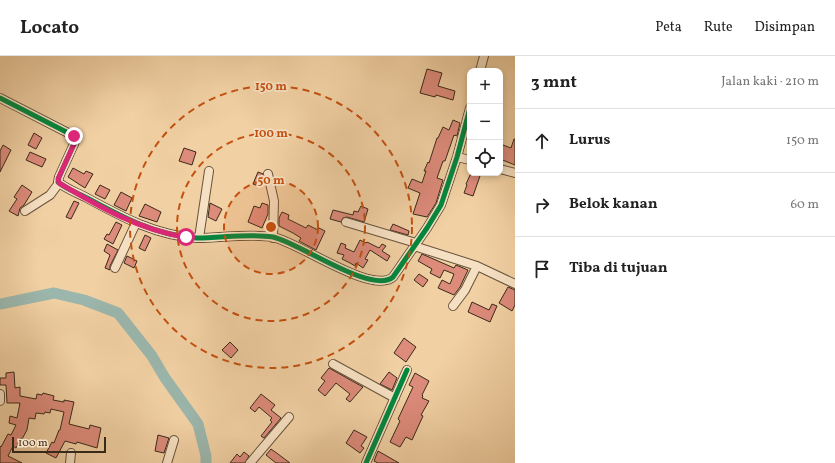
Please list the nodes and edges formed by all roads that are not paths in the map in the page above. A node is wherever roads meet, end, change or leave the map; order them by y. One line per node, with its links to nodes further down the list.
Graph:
1 (484, 56): 2 (street)
2 (481, 68)
3 (0, 98): 11 (street)
4 (467, 119): 5 (street)
5 (457, 157): 6 (street); 17 (street)
6 (467, 159)
7 (503, 170): 9 (street)
8 (209, 171): 15 (street)
9 (515, 173)
10 (268, 174): 16 (street)
11 (59, 183): 12 (street); 14 (street)
12 (25, 211)
13 (346, 222): 17 (street)
14 (136, 223): 15 (street); 19 (street)
15 (199, 238): 16 (street)
16 (273, 238): 17 (street)
17 (415, 244): 18 (street)
18 (477, 266): 20 (street); 21 (street)
19 (115, 268)
20 (515, 284)
21 (453, 306)
22 (333, 364): 25 (street)
23 (407, 370): 25 (street)
24 (0, 394): 26 (street)
25 (394, 398): 33 (street)
26 (0, 401)
27 (289, 417): 32 (street)
28 (174, 440): 31 (street)
29 (71, 453): 30 (street)
30 (70, 463)
31 (167, 463)
32 (250, 463)
33 (366, 463)

